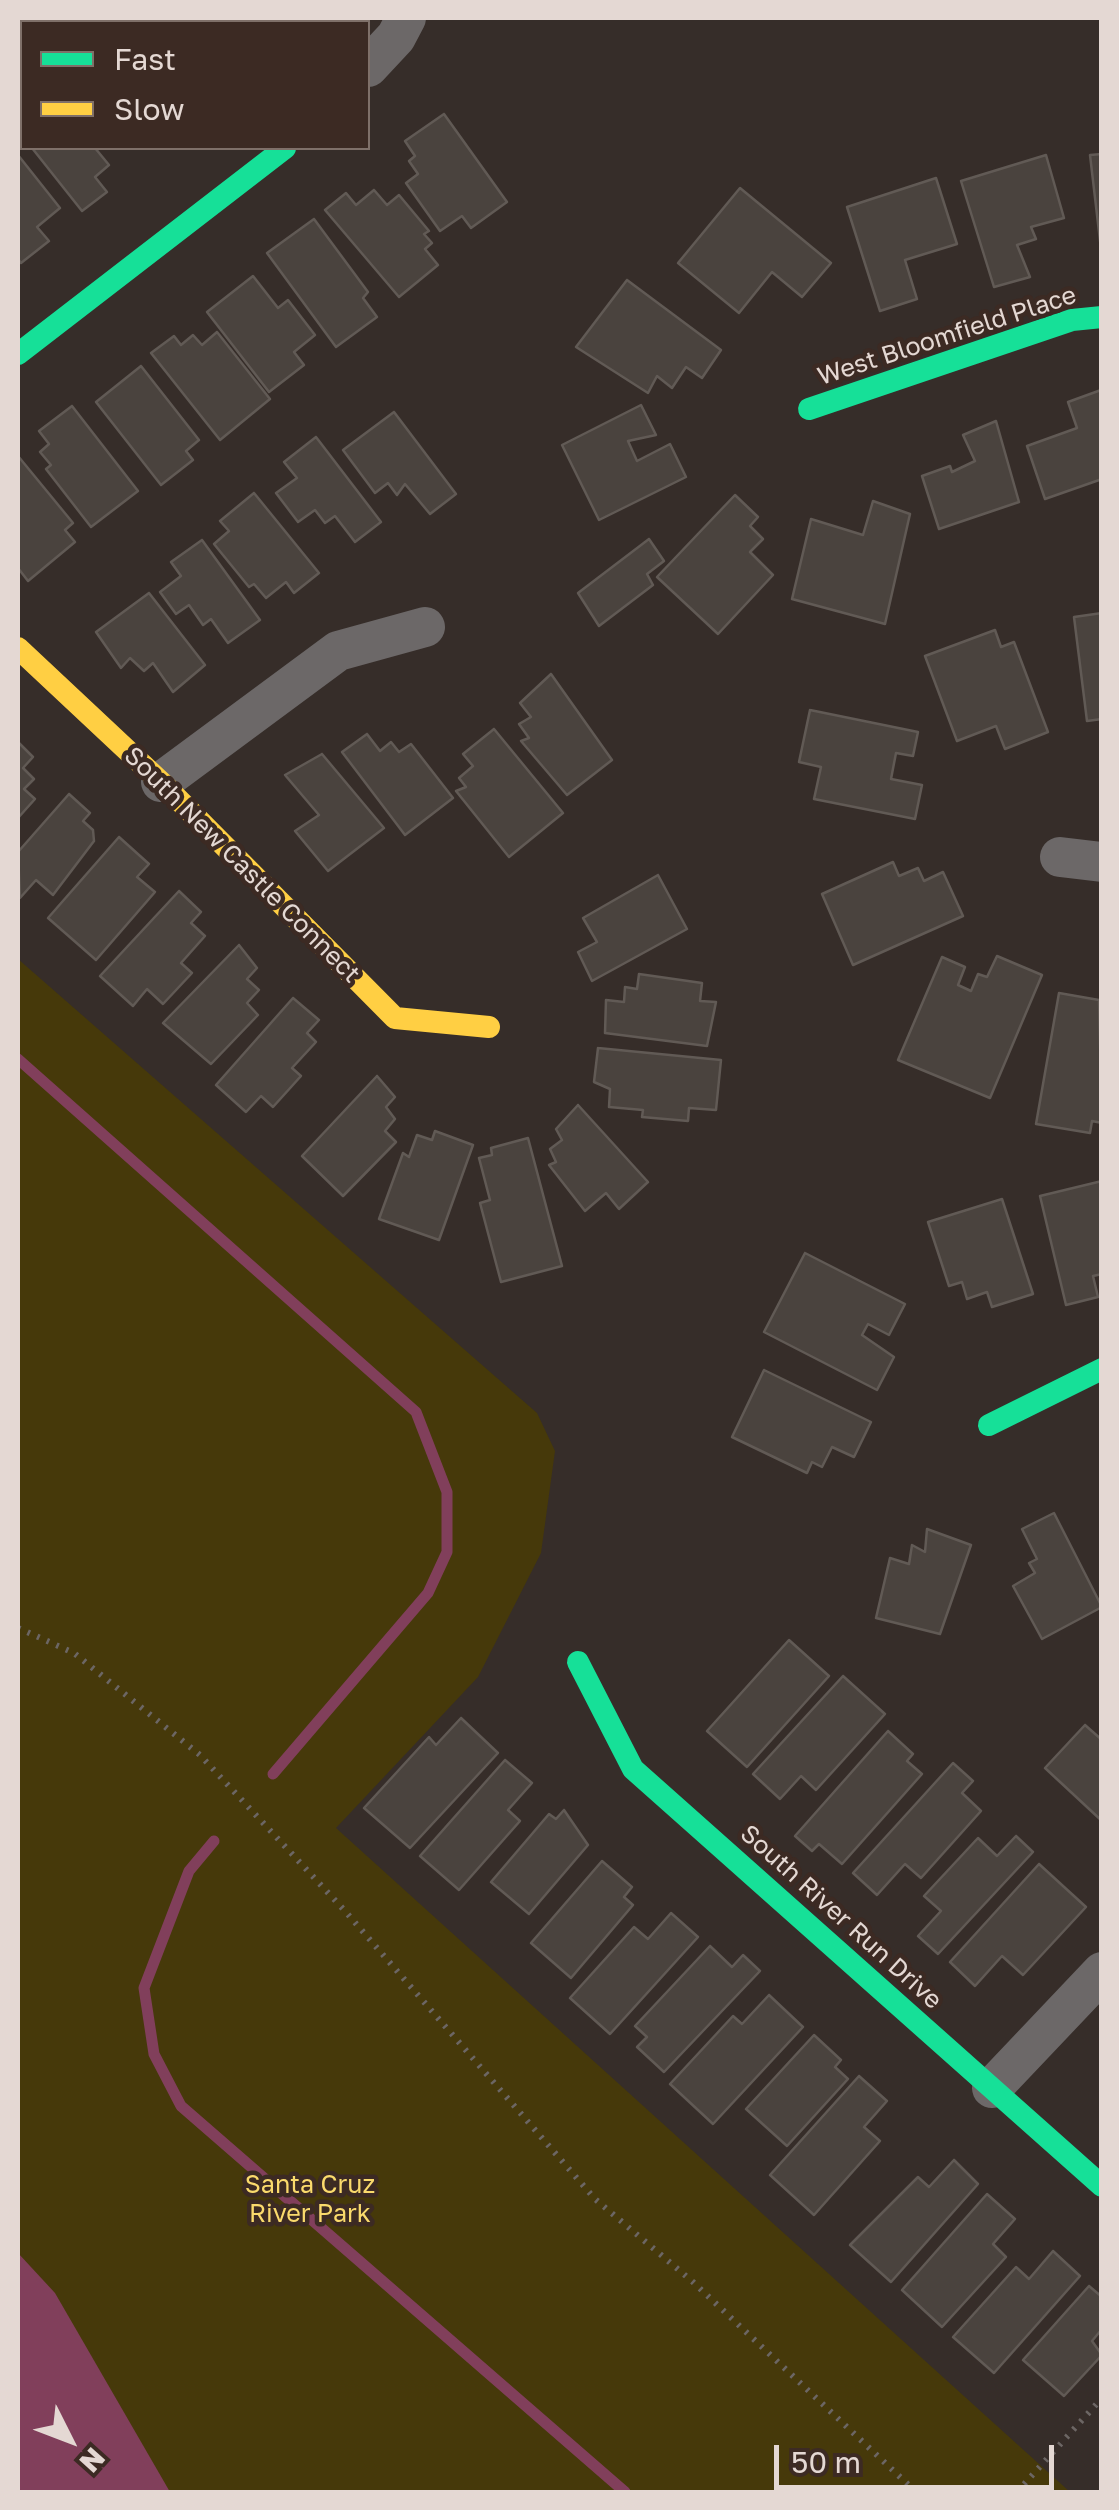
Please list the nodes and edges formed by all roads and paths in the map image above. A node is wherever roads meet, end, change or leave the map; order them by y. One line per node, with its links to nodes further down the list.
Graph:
1 (406, 18): 2 (street)
2 (370, 65)
3 (283, 150): 5 (street)
4 (1102, 317): 6 (street, West Bloomfield Place)
5 (18, 354)
6 (809, 409)
7 (425, 628): 9 (street)
8 (18, 648): 9 (street, South New Castle Connect)
9 (161, 782): 12 (street, South New Castle Connect)
10 (1060, 857): 11 (street)
11 (1102, 862)
12 (490, 1027)
13 (1102, 1369): 14 (street)
14 (989, 1425)
15 (18, 1628): 21 (path)
16 (578, 1662): 18 (street, South River Run Drive)
17 (1102, 1972): 18 (street)
18 (992, 2088): 19 (street, South River Run Drive)
19 (1102, 2186)
20 (1102, 2398): 22 (path)
21 (916, 2492)
22 (1017, 2492)

